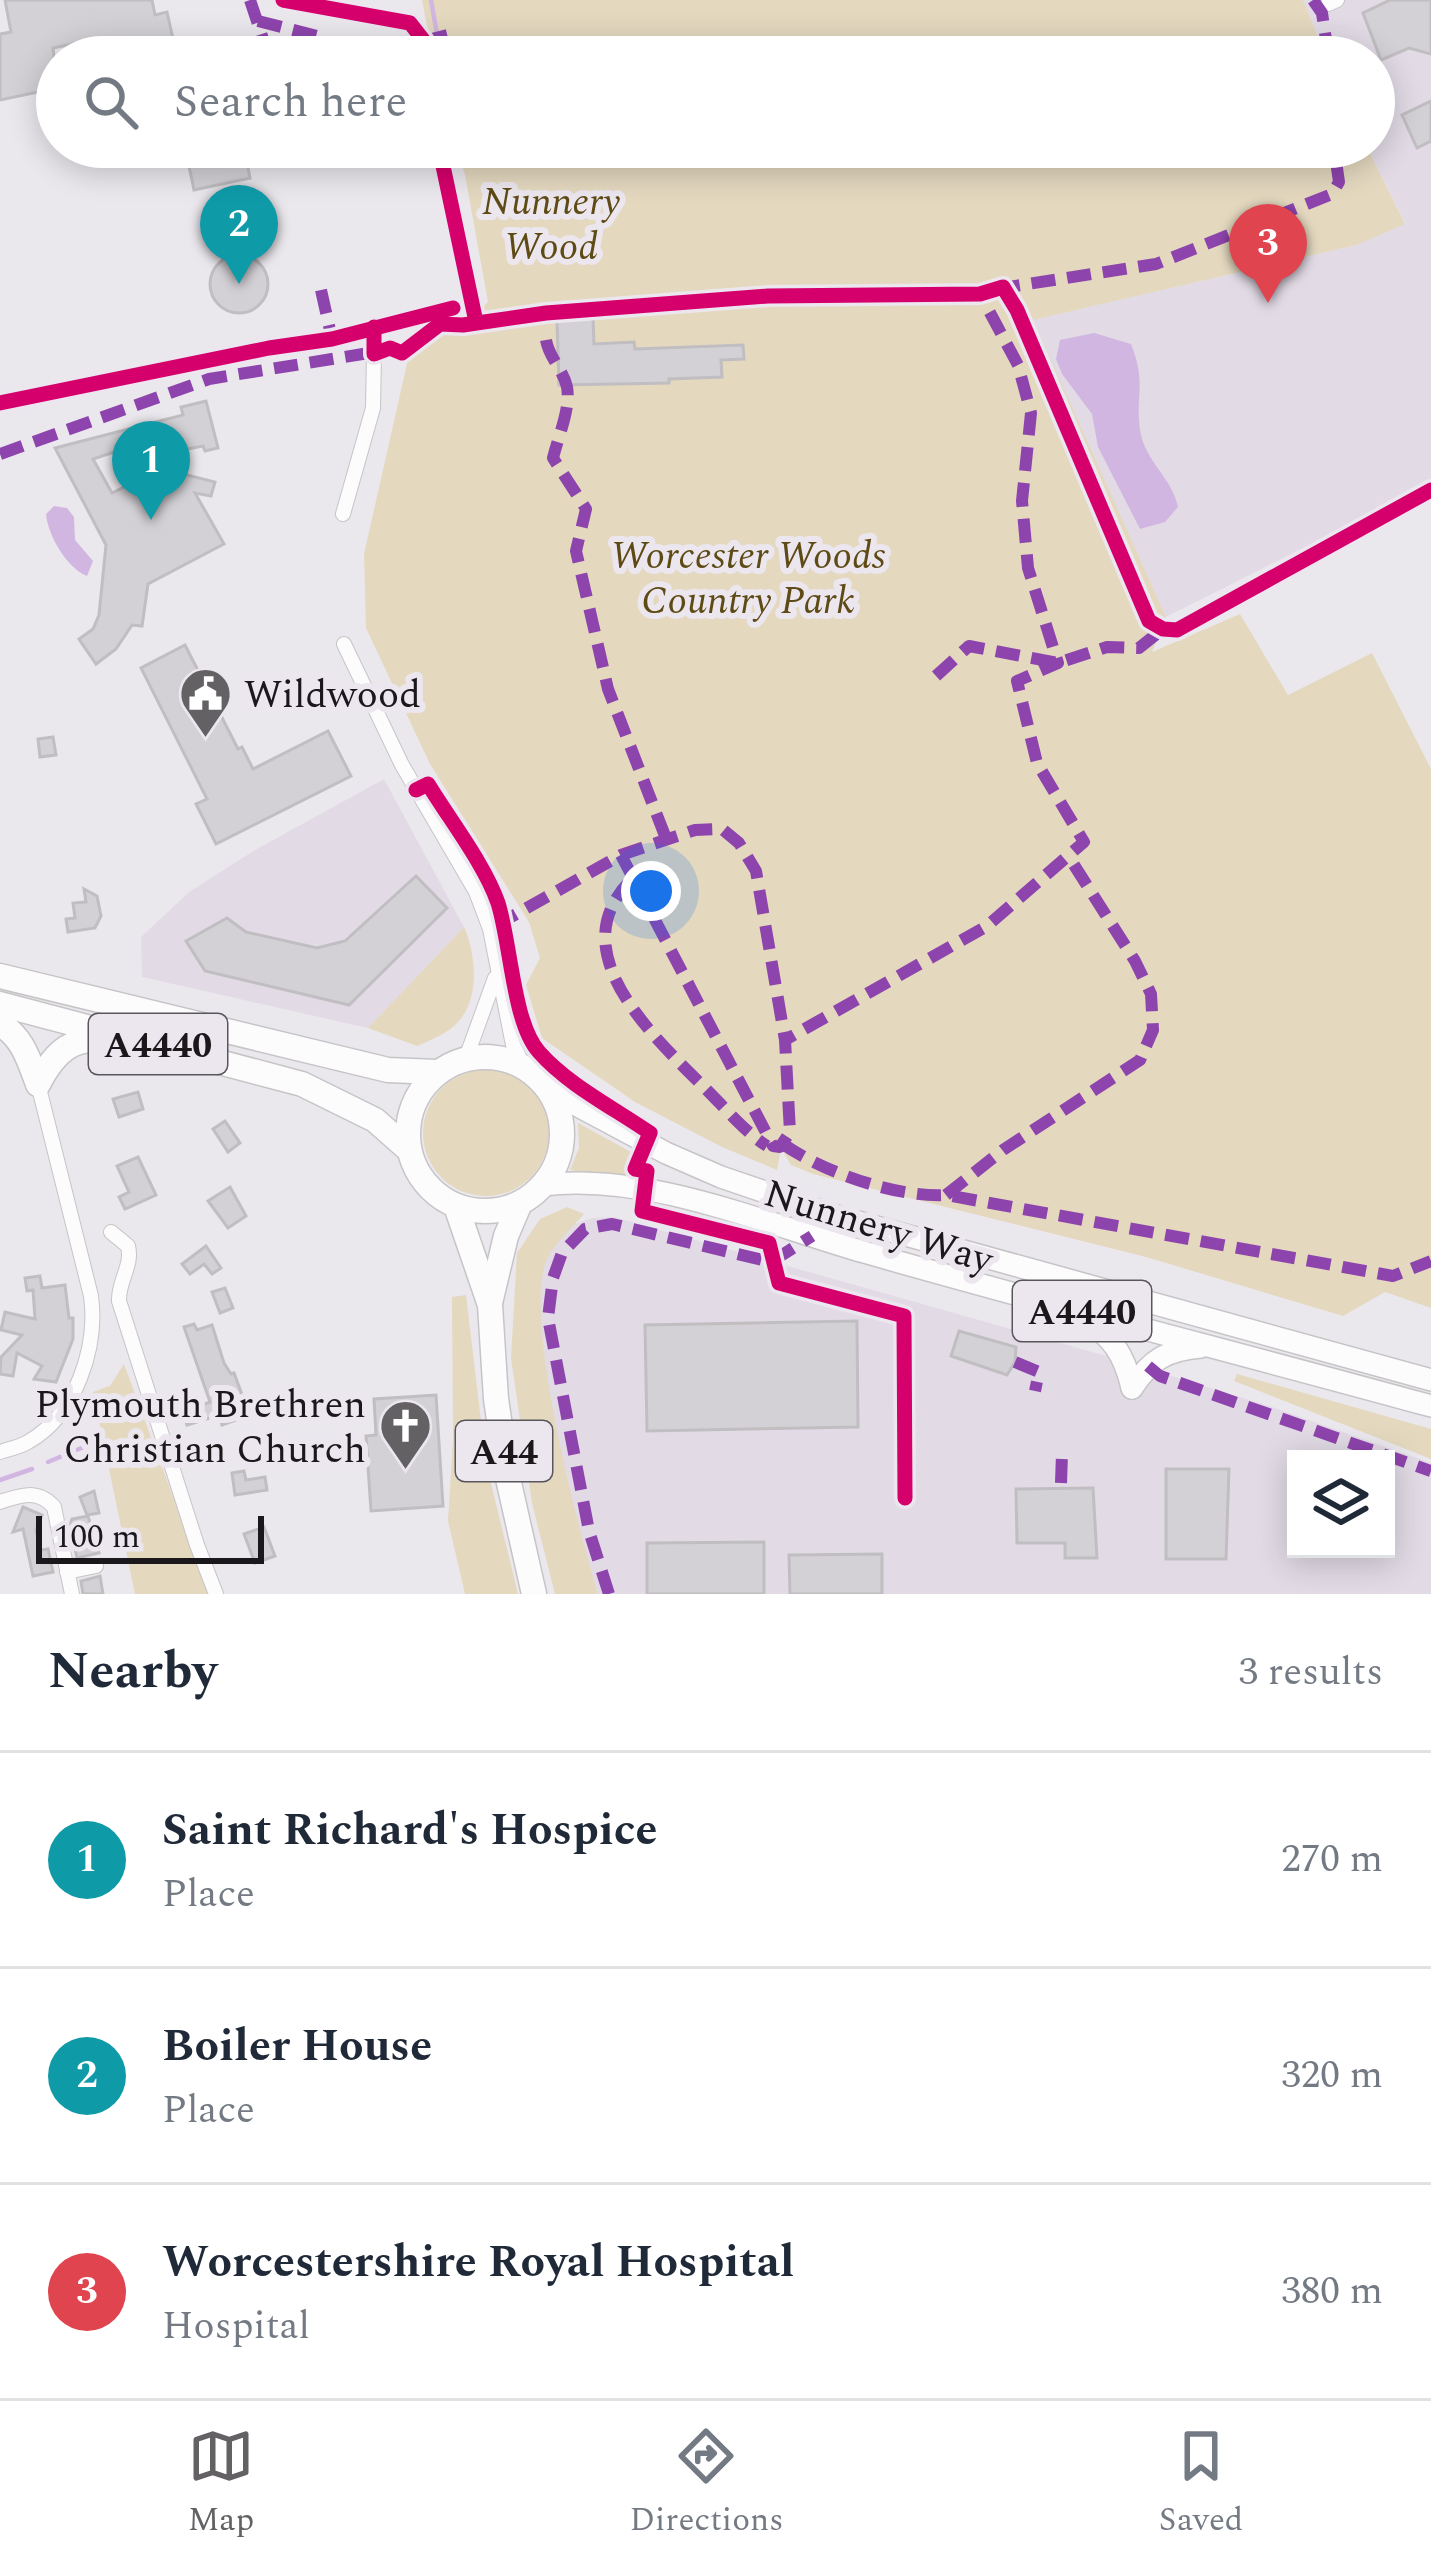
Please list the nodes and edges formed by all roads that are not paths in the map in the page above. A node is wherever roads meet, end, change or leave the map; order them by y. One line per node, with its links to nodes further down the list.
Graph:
1 (374, 354): 2 (street)
2 (343, 514)
3 (344, 644): 4 (street)
4 (497, 974): 8 (street); 9 (street)
5 (0, 976): 10 (highway, A4440)
6 (0, 1004): 12 (highway, A4440)
7 (0, 1024): 11 (highway)
8 (466, 1058): 9 (highway); 10 (highway)
9 (524, 1066): 13 (highway)
10 (436, 1072): 14 (highway)
11 (38, 1084): 12 (highway); 24 (street)
12 (302, 1084): 14 (highway, A4440)
13 (550, 1091): 15 (highway); 22 (main road, Nunnery Way / A4440)
14 (409, 1150): 17 (highway)
15 (543, 1185): 16 (highway); 20 (main road, Nunnery Way / A4440)
16 (520, 1204): 17 (highway); 19 (highway, A44)
17 (456, 1206): 19 (highway, A44)
18 (111, 1232): 29 (street)
19 (490, 1305): 30 (highway, A44)
20 (1071, 1308): 21 (main road, Nunnery Way / A4440); 21 (main road)
21 (1214, 1346): 23 (main road, Nunnery Way / A4440)
22 (1431, 1380)
23 (1431, 1406)
24 (0, 1452)
25 (0, 1502): 27 (street)
26 (96, 1566): 27 (street)
27 (67, 1572): 28 (street)
28 (72, 1594)
29 (216, 1594)
30 (534, 1594)

